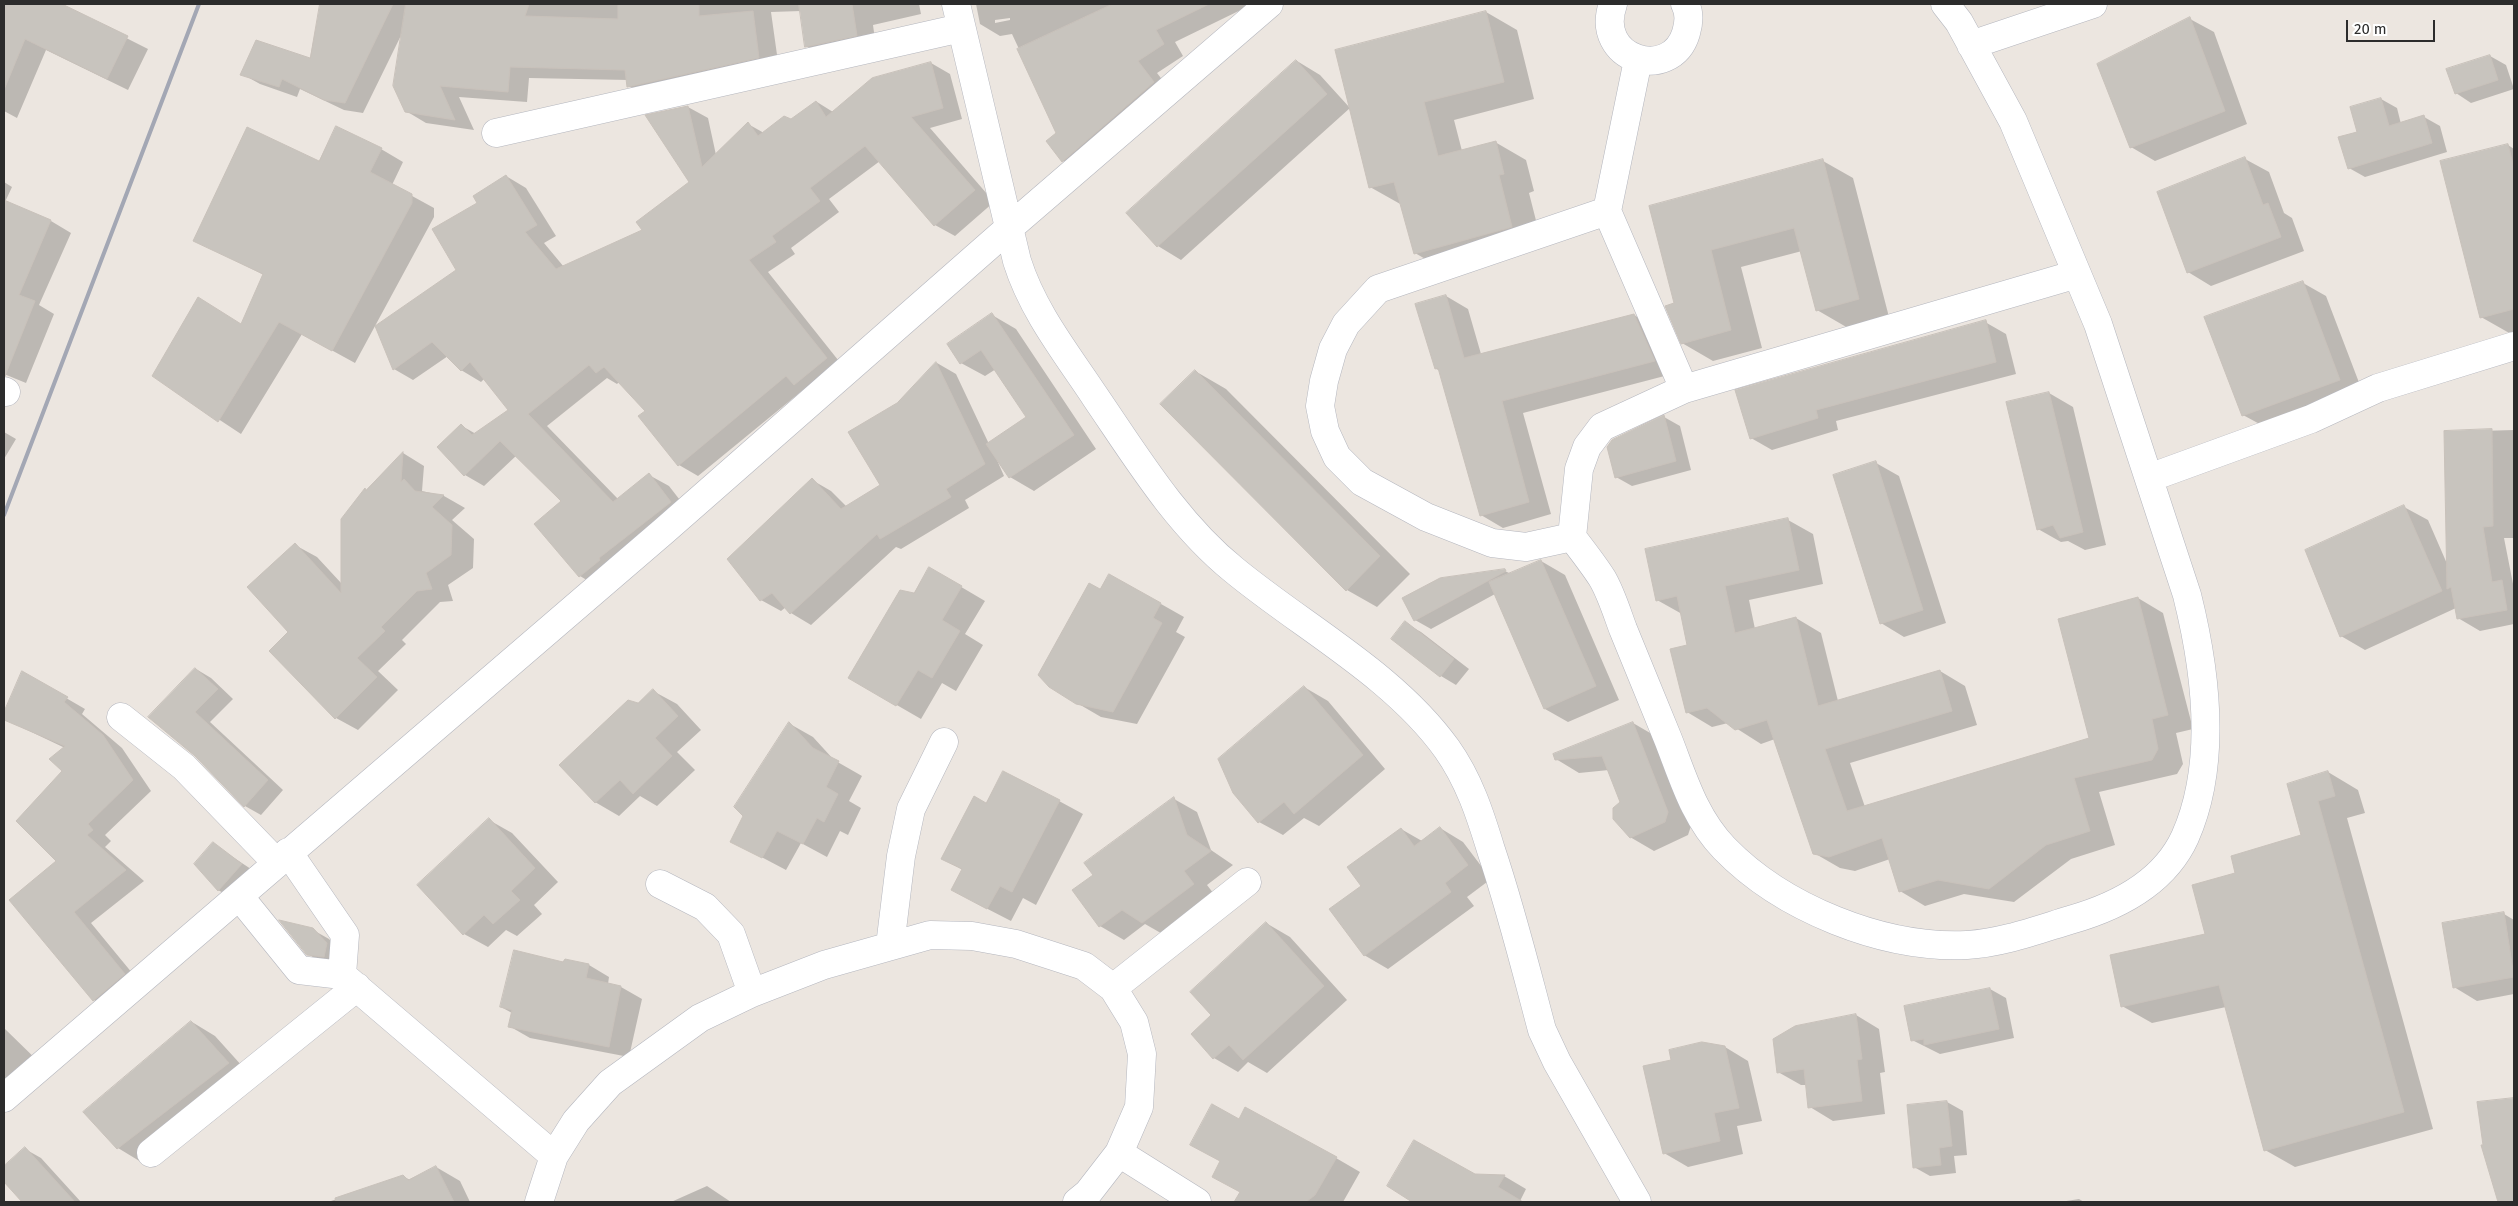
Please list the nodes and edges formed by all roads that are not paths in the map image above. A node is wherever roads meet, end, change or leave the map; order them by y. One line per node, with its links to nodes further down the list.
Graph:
1 (1269, 4): 11 (street)
2 (1613, 4): 8 (street)
3 (1685, 4): 8 (street)
4 (1945, 4): 7 (street)
5 (2093, 4): 7 (street)
6 (958, 16): 9 (street); 11 (street)
7 (1971, 45): 12 (street)
8 (1638, 60): 10 (street)
9 (496, 133)
10 (1608, 211): 14 (street); 16 (street)
11 (1008, 228): 19 (street); 34 (street)
12 (2077, 274): 14 (street); 15 (street)
13 (2514, 346): 15 (street)
14 (1684, 389): 16 (street)
15 (2149, 478): 16 (street)
16 (1572, 537)
17 (121, 717): 19 (street)
18 (944, 742): 23 (street)
19 (283, 858): 22 (street); 24 (street)
20 (1247, 882): 25 (street)
21 (660, 884): 26 (street)
22 (238, 896): 24 (street); 27 (street)
23 (890, 946): 25 (street); 26 (street)
24 (350, 981): 28 (street); 30 (street)
25 (1113, 988): 29 (street)
26 (752, 993): 30 (street)
27 (4, 1098)
28 (151, 1152)
29 (1119, 1153): 32 (street); 33 (street)
30 (554, 1156): 31 (street)
31 (539, 1202)
32 (1077, 1202)
33 (1197, 1202)
34 (1637, 1202)

